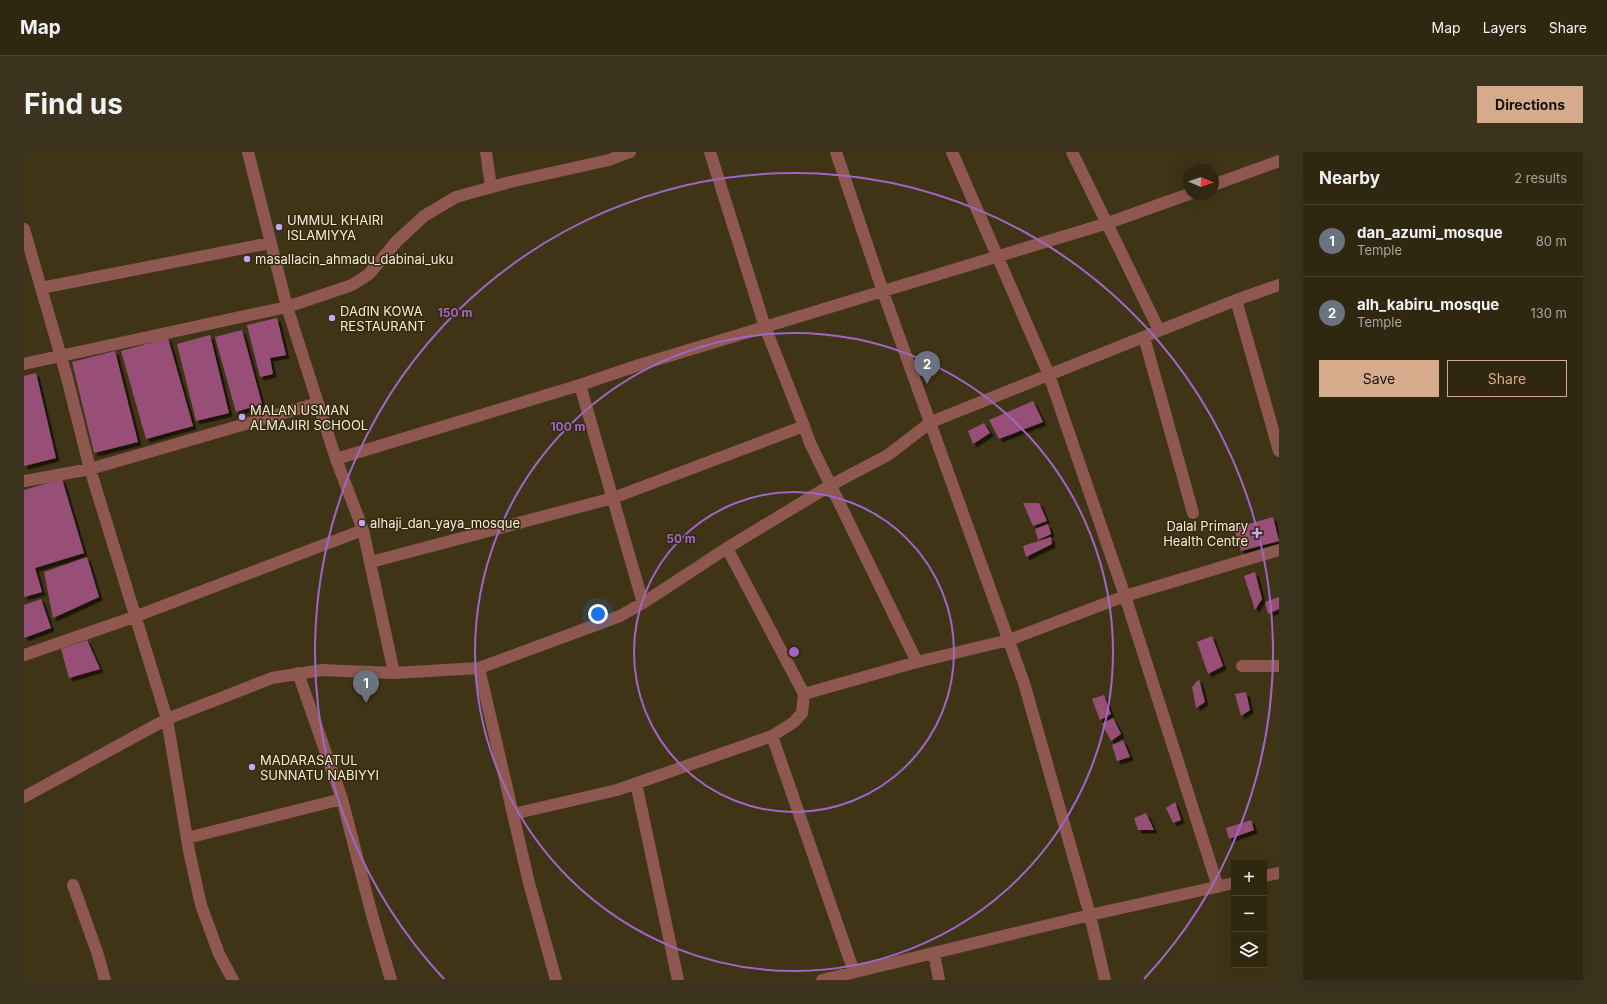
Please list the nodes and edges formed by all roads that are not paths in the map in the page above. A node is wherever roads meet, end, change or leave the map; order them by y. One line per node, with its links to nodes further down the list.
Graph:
1 (248, 152): 14 (street)
2 (486, 152): 10 (street)
3 (630, 152): 10 (street)
4 (710, 152): 21 (street)
5 (836, 152): 18 (street)
6 (952, 152): 15 (street)
7 (1072, 152): 12 (street)
8 (1279, 161): 9 (street)
9 (1219, 183)
10 (491, 187): 20 (street)
11 (1183, 196): 12 (street)
12 (1108, 223): 15 (street); 22 (street)
13 (24, 229): 17 (street)
14 (270, 243): 17 (street); 20 (street)
15 (997, 257): 18 (street); 26 (street)
16 (1279, 285): 19 (street)
17 (41, 288): 24 (street)
18 (883, 292): 21 (street); 29 (street)
19 (1236, 300): 22 (street); 31 (street)
20 (287, 306): 24 (street); 28 (street)
21 (766, 327): 27 (street); 30 (street)
22 (1159, 330): 23 (street)
23 (1144, 337): 26 (street); 37 (street)
24 (60, 355): 25 (street); 33 (street)
25 (24, 364)
26 (1049, 375): 29 (street); 42 (street)
27 (580, 385): 32 (street); 36 (street)
28 (318, 403): 32 (street); 33 (street)
29 (931, 422): 35 (street); 45 (street)
30 (804, 426): 35 (street); 36 (street)
31 (1279, 451)
32 (336, 459): 38 (street)
33 (90, 469): 34 (street); 44 (street)
34 (24, 481)
35 (831, 485): 39 (street); 47 (street)
36 (613, 498): 41 (street); 43 (street)
37 (1193, 513)
38 (363, 530): 41 (street); 44 (street)
39 (727, 548): 43 (street); 53 (street)
40 (1279, 550): 42 (street)
41 (371, 562): 52 (street)
42 (1125, 596): 45 (street); 65 (street)
43 (643, 603): 50 (street)
44 (134, 617): 46 (street); 54 (street)
45 (1009, 640): 47 (street); 66 (street)
46 (24, 655)
47 (917, 662): 53 (street)
48 (1242, 666): 49 (street)
49 (1279, 666)
50 (479, 668): 52 (street); 59 (street)
51 (298, 673): 52 (street); 54 (street); 58 (street)
52 (394, 673)
53 (804, 694): 55 (street)
54 (166, 719): 57 (street); 60 (street)
55 (772, 736): 56 (street); 68 (street)
56 (636, 783): 59 (street); 73 (street)
57 (24, 797)
58 (342, 799): 60 (street); 71 (street)
59 (513, 814): 72 (street)
60 (187, 838): 70 (street)
61 (1279, 873): 62 (street)
62 (1267, 875)
63 (1231, 884): 65 (street)
64 (74, 885): 69 (street)
65 (1218, 887): 66 (street)
66 (1090, 916): 67 (street); 76 (street)
67 (934, 953): 68 (street); 75 (street)
68 (854, 972): 74 (street)
69 (105, 980)
70 (232, 980)
71 (391, 980)
72 (556, 980)
73 (678, 980)
74 (822, 980)
75 (939, 980)
76 (1105, 980)

